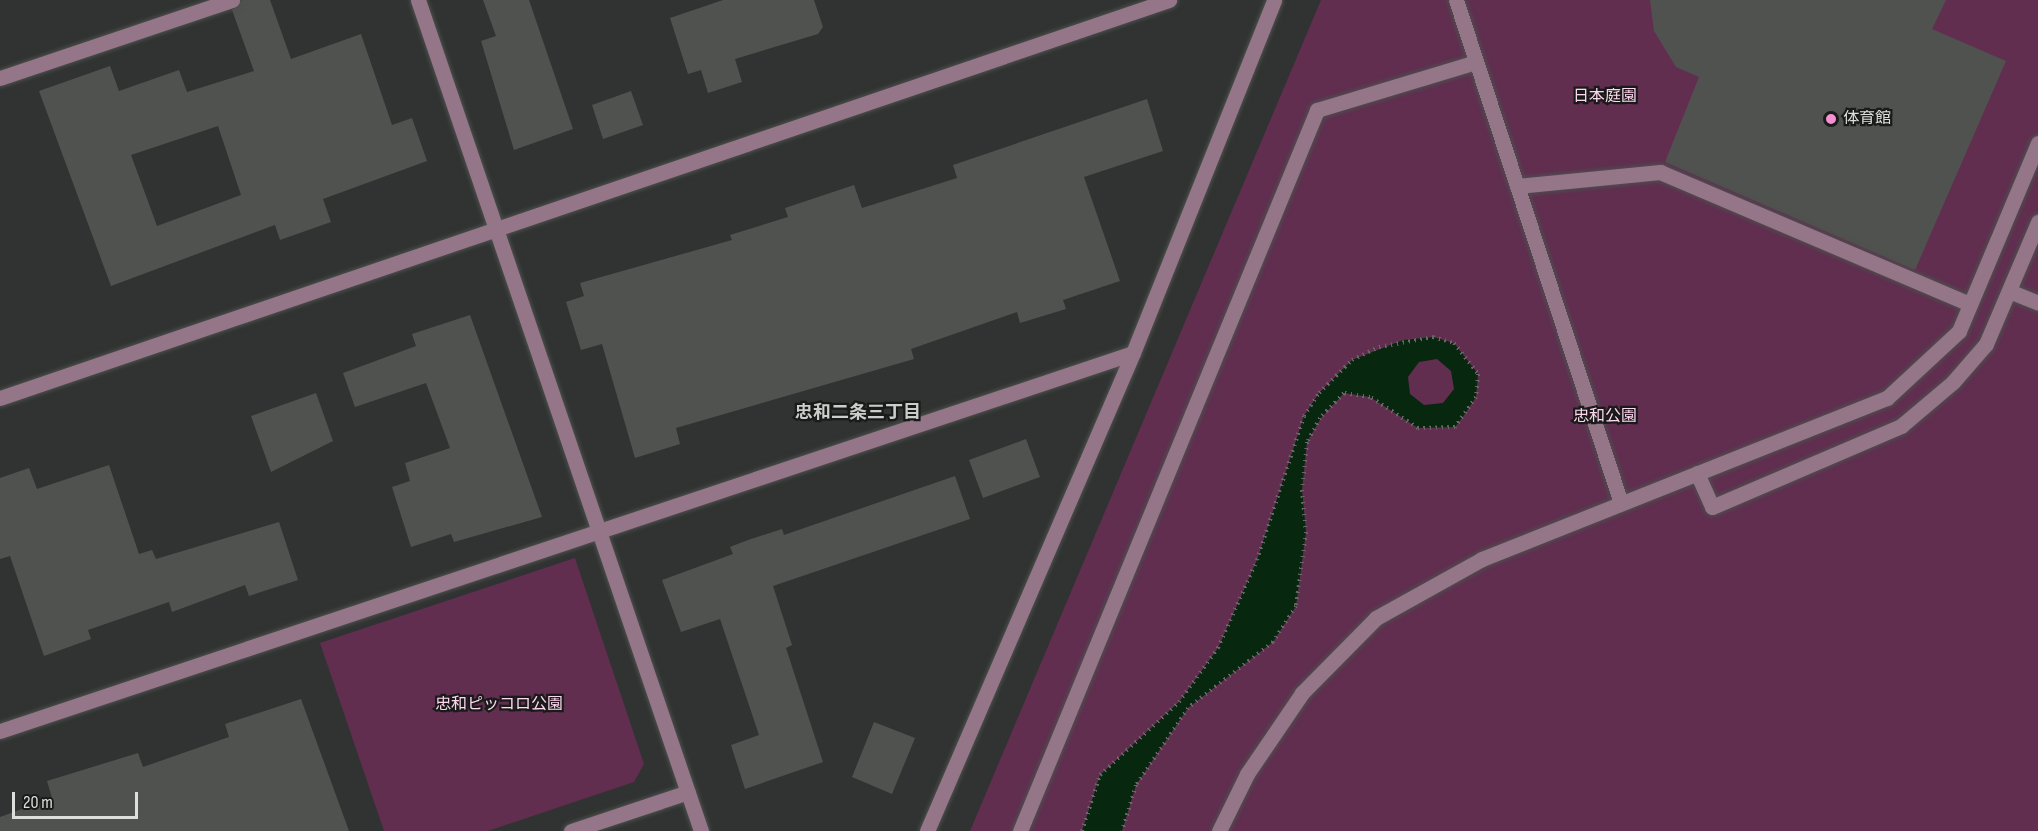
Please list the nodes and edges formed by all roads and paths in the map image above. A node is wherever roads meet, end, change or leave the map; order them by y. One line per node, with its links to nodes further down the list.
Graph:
1 (232, 0): 7 (street)
2 (418, 0): 11 (street)
3 (1169, 0): 11 (street)
4 (1274, 0): 15 (street)
5 (1456, 0): 6 (street)
6 (1476, 62): 9 (street); 25 (street)
7 (0, 78)
8 (2038, 143): 14 (street)
9 (1517, 186): 14 (street); 18 (street)
10 (2038, 222): 12 (street)
11 (497, 230): 16 (street); 19 (street)
12 (2008, 291): 13 (street); 17 (street)
13 (2038, 303)
14 (1970, 304): 17 (street)
15 (1133, 353): 19 (street); 24 (street)
16 (0, 398)
17 (1697, 473): 18 (street)
18 (1621, 503): 28 (street)
19 (599, 527): 20 (street); 21 (street)
20 (0, 732)
21 (688, 792): 22 (street); 23 (street)
22 (571, 831)
23 (701, 831)
24 (927, 831)
25 (1020, 831)
26 (1082, 831): 27 (path)
27 (1122, 831)
28 (1219, 831)

